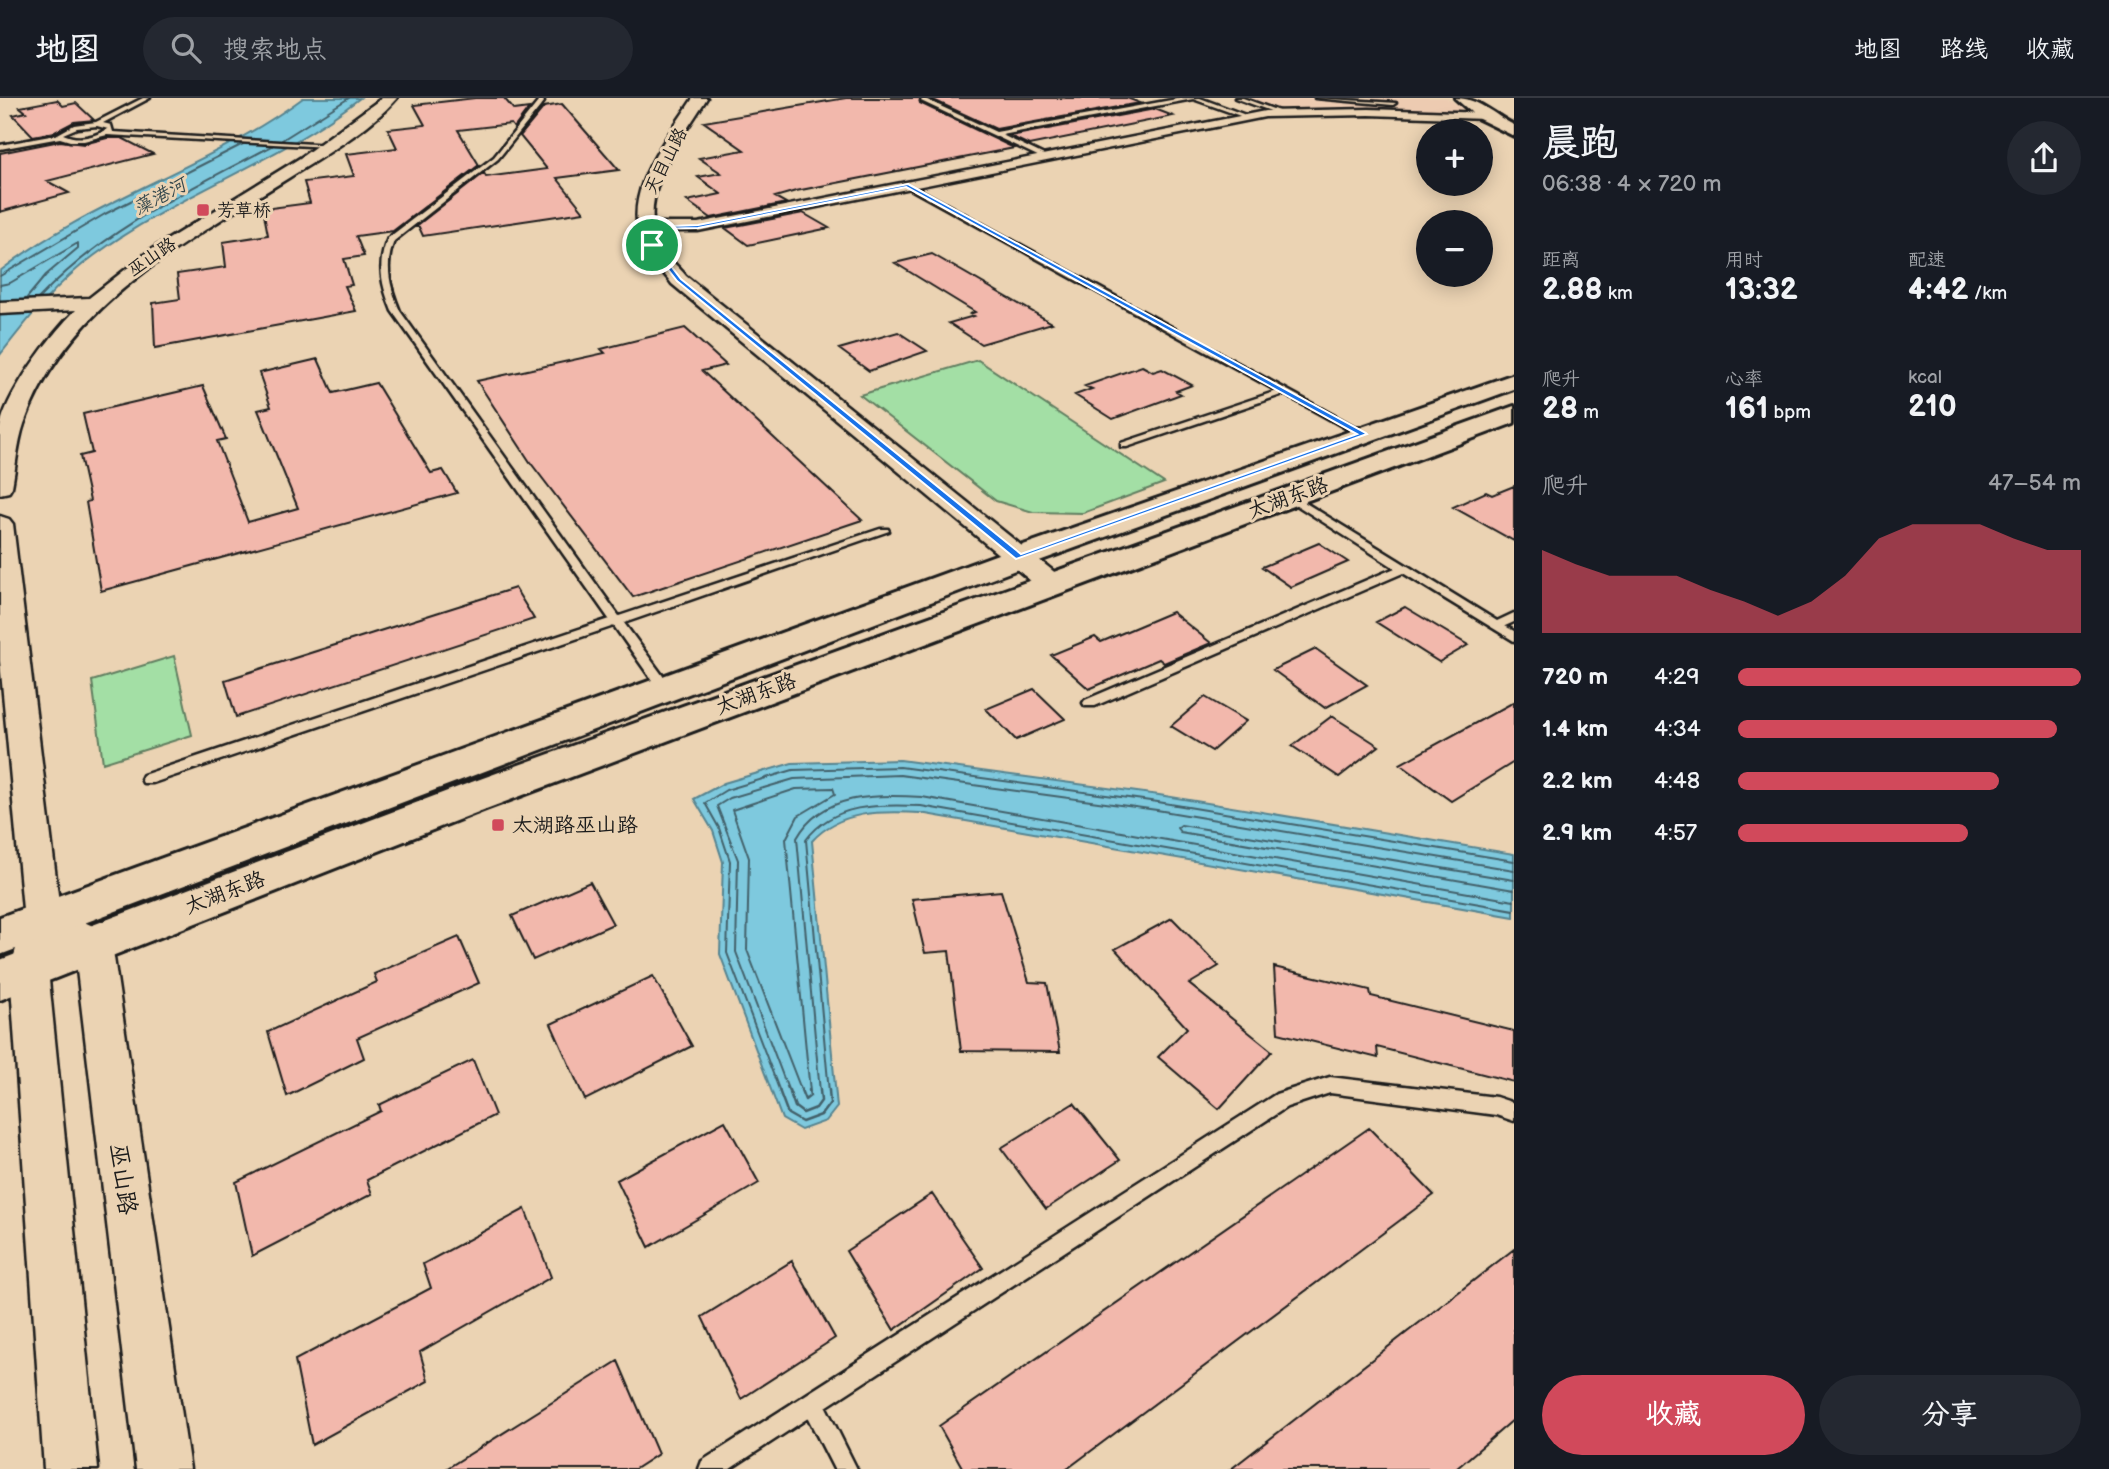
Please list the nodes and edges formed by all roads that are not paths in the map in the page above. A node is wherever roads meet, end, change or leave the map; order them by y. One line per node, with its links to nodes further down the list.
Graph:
1 (147, 98): 15 (lane)
2 (390, 98): 20 (street, 巫山路)
3 (539, 98): 40 (lane)
4 (700, 98): 24 (street, 天目山路)
5 (1193, 98): 13 (lane); 18 (lane)
6 (1238, 98): 12 (lane)
7 (1318, 98): 11 (lane)
8 (1400, 98): 11 (lane)
9 (1463, 98): 14 (main road)
10 (923, 100): 18 (lane)
11 (1396, 108): 12 (street); 14 (street)
12 (1282, 113): 13 (street)
13 (1248, 117): 22 (street)
14 (1485, 117): 16 (main road)
15 (97, 124): 17 (lane); 19 (lane)
16 (1514, 131)
17 (107, 133): 19 (lane); 20 (lane)
18 (996, 134): 22 (lane)
19 (59, 136): 21 (lane)
20 (328, 145): 25 (street, 巫山路)
21 (0, 147)
22 (1044, 157): 23 (street)
23 (906, 185): 24 (street); 28 (lane)
24 (646, 227): 36 (street)
25 (93, 304): 26 (street); 32 (street, 巫山路)
26 (0, 308)
27 (1514, 381): 30 (main road, 太湖东路)
28 (1285, 391): 30 (lane); 31 (lane)
29 (1514, 414): 33 (main road, 太湖东路)
30 (1363, 434): 36 (main road, 太湖东路)
31 (1124, 446)
32 (0, 487)
33 (1291, 497): 37 (lane); 38 (main road, 太湖东路)
34 (0, 524): 46 (street)
35 (884, 531): 40 (lane)
36 (1020, 557): 38 (street); 43 (main road, 太湖东路)
37 (1404, 568): 41 (lane); 44 (lane)
38 (1053, 585): 48 (main road, 太湖东路)
39 (1514, 617): 41 (lane)
40 (617, 621): 43 (lane); 45 (lane)
41 (1496, 626): 42 (lane)
42 (1514, 637)
43 (666, 690): 46 (main road, 太湖东路)
44 (1090, 703)
45 (148, 779)
46 (43, 920): 47 (main road, 太湖东路); 48 (street); 49 (street)
47 (0, 936)
48 (93, 944): 49 (main road, 太湖东路); 53 (street, 巫山路)
49 (15, 975): 52 (street)
50 (1514, 1112): 51 (lane)
51 (812, 1403): 54 (lane); 55 (lane)
52 (71, 1469)
53 (163, 1469)
54 (710, 1469)
55 (846, 1469)

